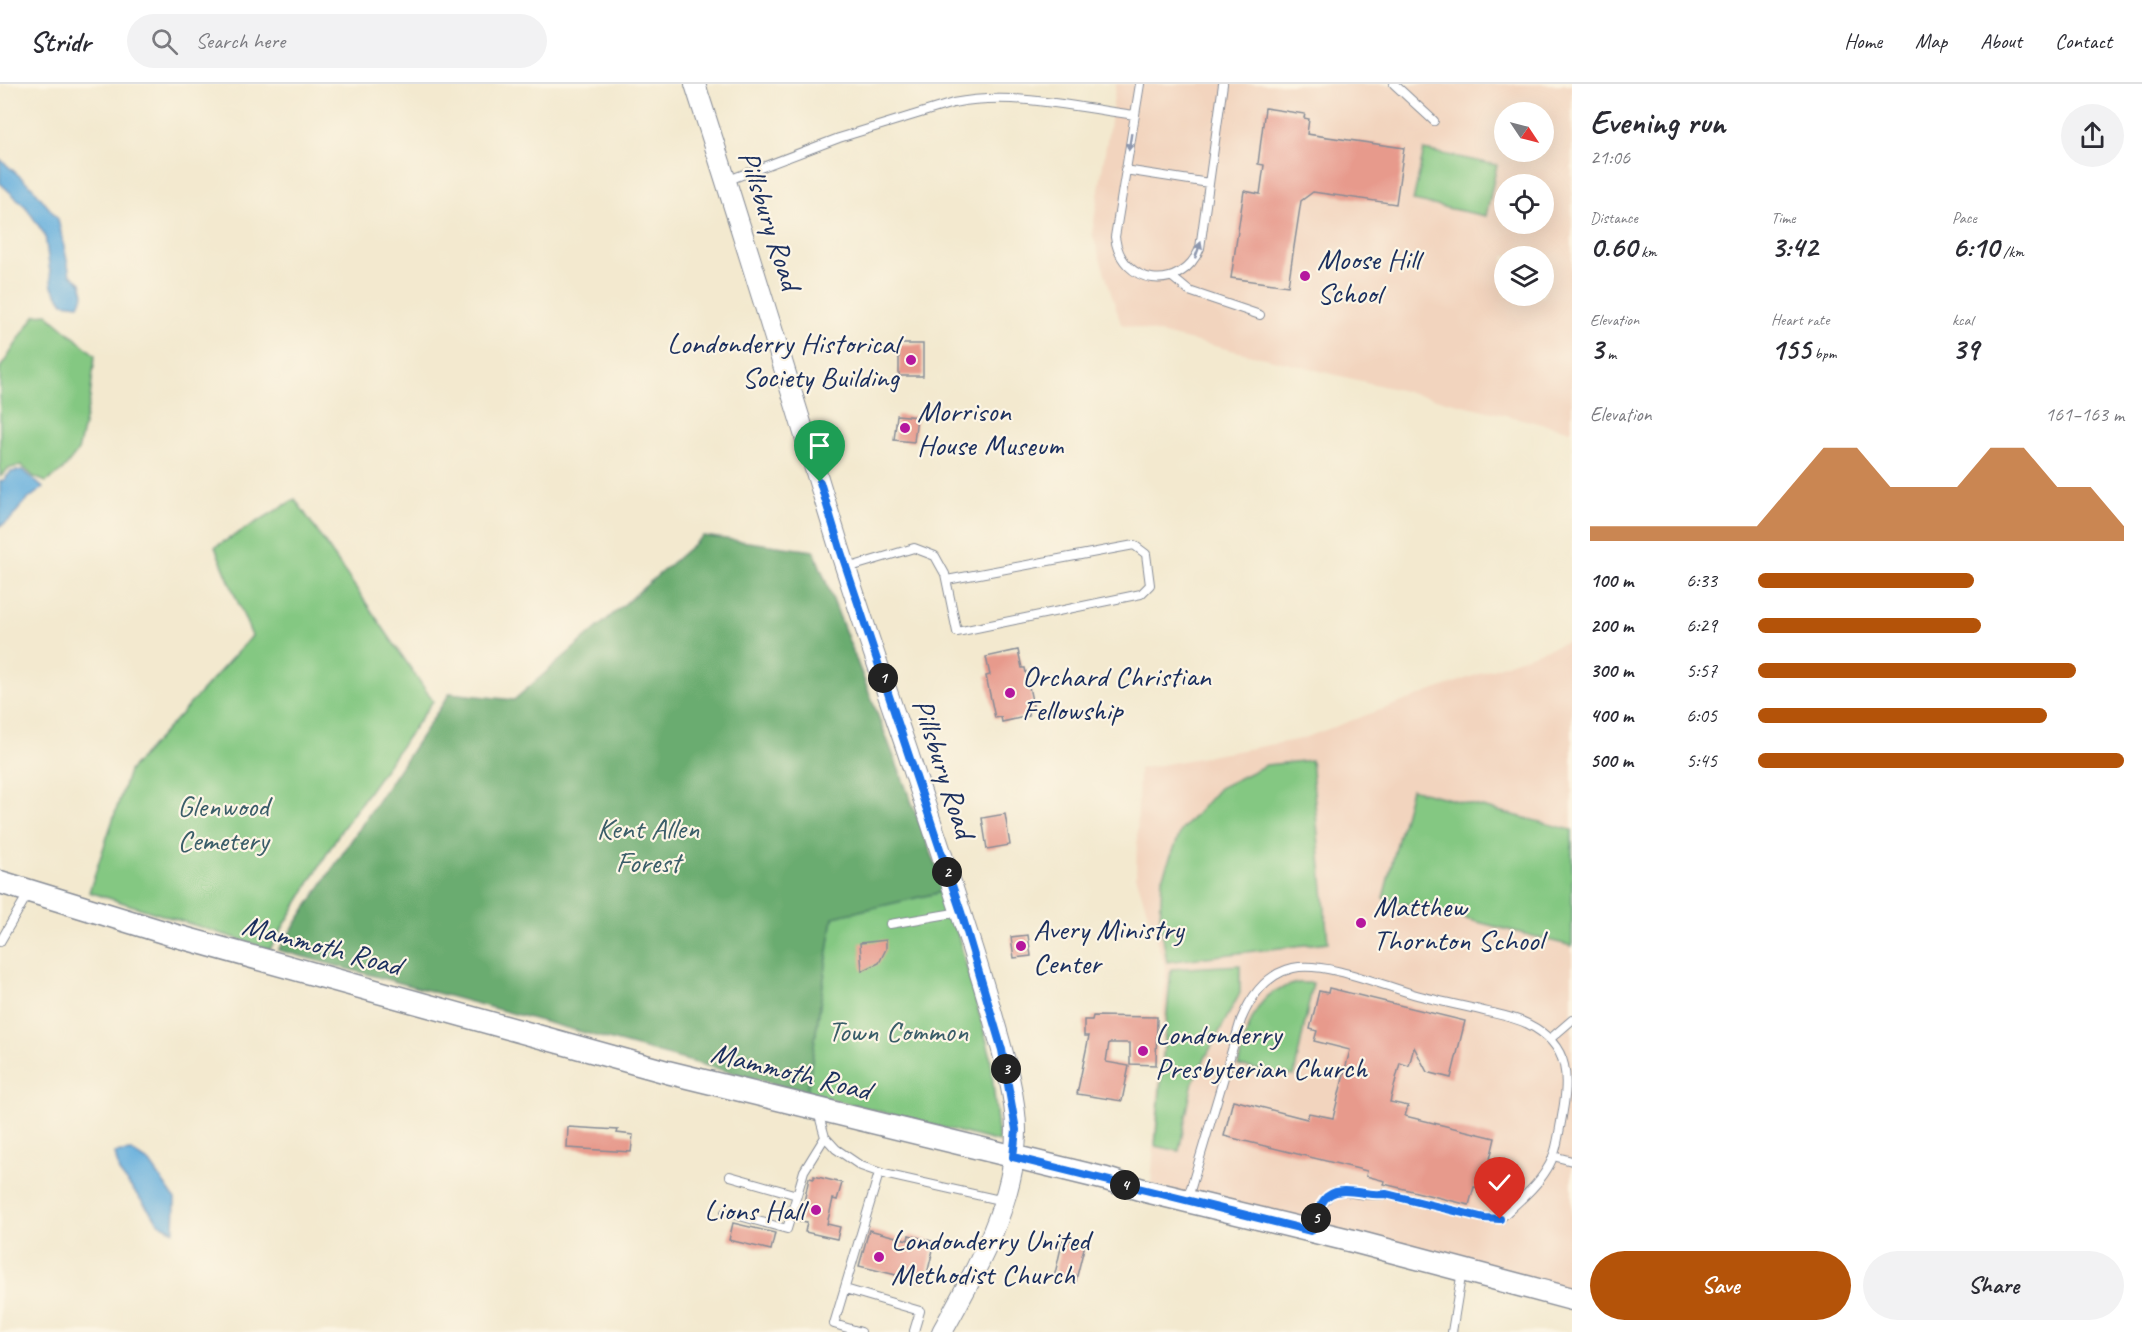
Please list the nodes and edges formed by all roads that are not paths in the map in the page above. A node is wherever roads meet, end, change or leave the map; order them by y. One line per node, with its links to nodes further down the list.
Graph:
1 (695, 84): 8 (street, Pillsbury Road)
2 (1140, 84): 5 (lane)
3 (1223, 84): 9 (lane)
4 (1394, 84): 6 (lane)
5 (1134, 116): 7 (lane, one-way to 7); 8 (lane)
6 (1434, 121)
7 (1125, 170): 9 (lane); 10 (lane)
8 (726, 181): 12 (street, Pillsbury Road)
9 (1209, 183): 10 (lane, one-way to 9)
10 (1172, 277): 11 (lane)
11 (1260, 315)
12 (846, 568): 13 (lane); 16 (street, Pillsbury Road)
13 (947, 580): 13 (lane)
14 (0, 882): 15 (main road, Mammoth Road)
15 (29, 892): 18 (lane); 21 (main road, Mammoth Road)
16 (961, 912): 17 (lane); 24 (street, Pillsbury Road)
17 (890, 924)
18 (0, 942)
19 (1572, 1020): 20 (lane)
20 (1550, 1039): 23 (lane); 30 (lane)
21 (817, 1109): 22 (lane); 24 (main road, Mammoth Road)
22 (825, 1137): 26 (lane); 28 (lane)
23 (1553, 1156): 25 (lane); 32 (lane)
24 (1013, 1157): 29 (street, Pillsbury Road); 30 (main road, Mammoth Road)
25 (1572, 1161)
26 (879, 1173): 29 (lane); 34 (lane)
27 (730, 1176): 28 (lane)
28 (797, 1195): 31 (lane)
29 (1004, 1200): 38 (street, Pillsbury Road)
30 (1187, 1202): 32 (main road, Mammoth Road)
31 (725, 1212)
32 (1311, 1231): 33 (main road, Mammoth Road)
33 (1462, 1271): 35 (main road, Mammoth Road); 39 (lane)
34 (845, 1289): 36 (lane); 37 (lane)
35 (1572, 1299)
36 (861, 1332)
37 (914, 1332)
38 (942, 1332)
39 (1452, 1332)

